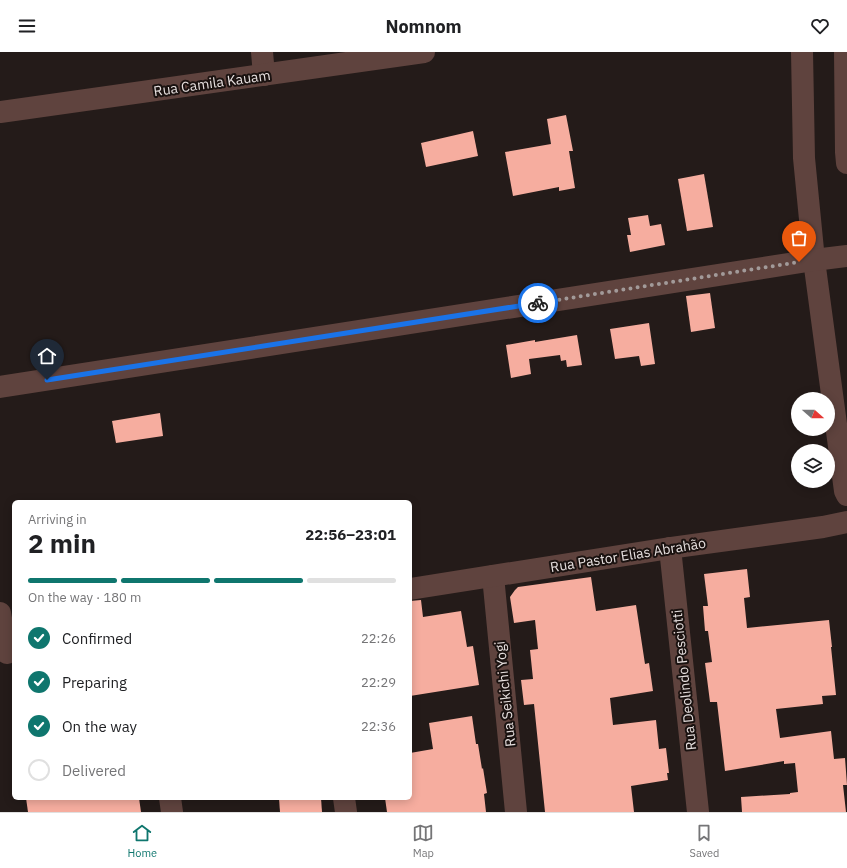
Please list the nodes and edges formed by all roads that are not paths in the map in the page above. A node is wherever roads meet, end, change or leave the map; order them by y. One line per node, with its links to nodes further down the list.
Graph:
1 (262, 52): 5 (street)
2 (424, 52): 5 (street, Rua Camila Kauam)
3 (802, 52): 9 (street)
4 (845, 52): 7 (street)
5 (264, 75): 6 (street, Rua Camila Kauam)
6 (0, 112)
7 (847, 163)
8 (847, 256): 9 (street)
9 (814, 260): 10 (street); 11 (street)
10 (0, 387)
11 (847, 495)
12 (847, 522): 13 (street, Rua Pastor Elias Abrahão)
13 (670, 548): 14 (street, Rua Pastor Elias Abrahão); 23 (street, Rua Deolindo Pesciotti)
14 (493, 576): 15 (street, Rua Pastor Elias Abrahão); 22 (street, Rua Seikichi Yogi)
15 (412, 589)
16 (0, 613): 17 (street)
17 (7, 653)
18 (170, 800): 20 (street)
19 (344, 800): 21 (street)
20 (172, 812)
21 (346, 812)
22 (516, 812)
23 (698, 812)

